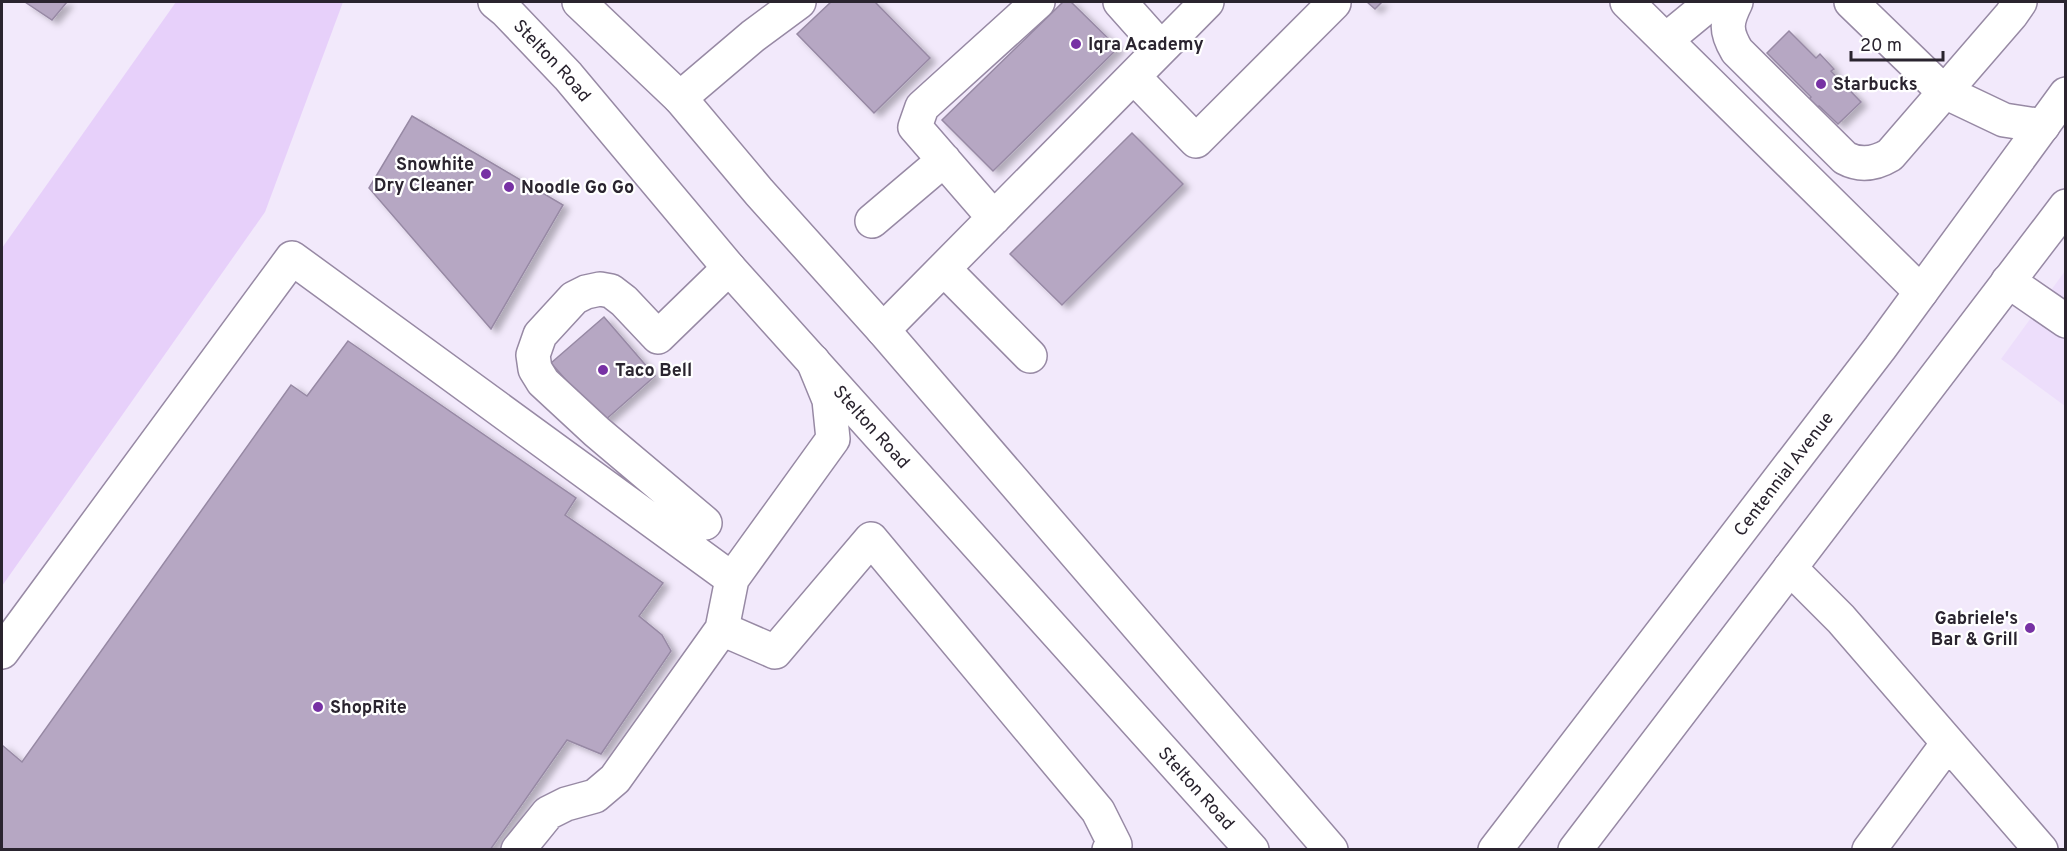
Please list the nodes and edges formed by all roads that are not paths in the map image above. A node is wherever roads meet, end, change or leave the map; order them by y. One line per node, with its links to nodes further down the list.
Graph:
1 (495, 2): 24 (main road, Stelton Road)
2 (579, 2): 18 (main road)
3 (799, 2): 18 (main road)
4 (1038, 2): 20 (main road)
5 (1120, 2): 14 (main road)
6 (1207, 2): 14 (main road)
7 (1333, 2): 15 (main road)
8 (1627, 2): 13 (main road)
9 (1712, 2): 13 (main road)
10 (1736, 2): 16 (main road)
11 (1851, 2): 16 (main road)
12 (2020, 2): 16 (main road)
13 (1667, 39): 27 (main road)
14 (1161, 48): 15 (main road)
15 (1134, 77): 22 (main road)
16 (1944, 91): 19 (main road)
17 (2066, 94): 19 (main road, Centennial Avenue)
18 (680, 99): 29 (main road)
19 (2043, 126): 27 (main road, Centennial Avenue)
20 (944, 160): 22 (main road); 23 (main road)
21 (2066, 206): 26 (main road)
22 (994, 218): 25 (main road)
23 (872, 221)
24 (729, 268): 31 (main road, Stelton Road); 32 (main road)
25 (944, 268): 29 (main road); 30 (main road)
26 (2008, 281): 28 (main road); 33 (main road)
27 (1921, 292): 42 (main road, Centennial Avenue)
28 (2066, 321)
29 (883, 330): 41 (main road)
30 (1030, 356)
31 (813, 359): 34 (main road); 40 (main road, Stelton Road)
32 (705, 523)
33 (1790, 568): 37 (main road); 43 (main road)
34 (732, 579): 35 (main road); 36 (main road)
35 (722, 629): 38 (main road); 39 (main road)
36 (2, 652)
37 (1948, 743): 44 (main road); 45 (main road)
38 (518, 849)
39 (1109, 849)
40 (1252, 849)
41 (1331, 849)
42 (1495, 849)
43 (1575, 849)
44 (1869, 849)
45 (2041, 849)

